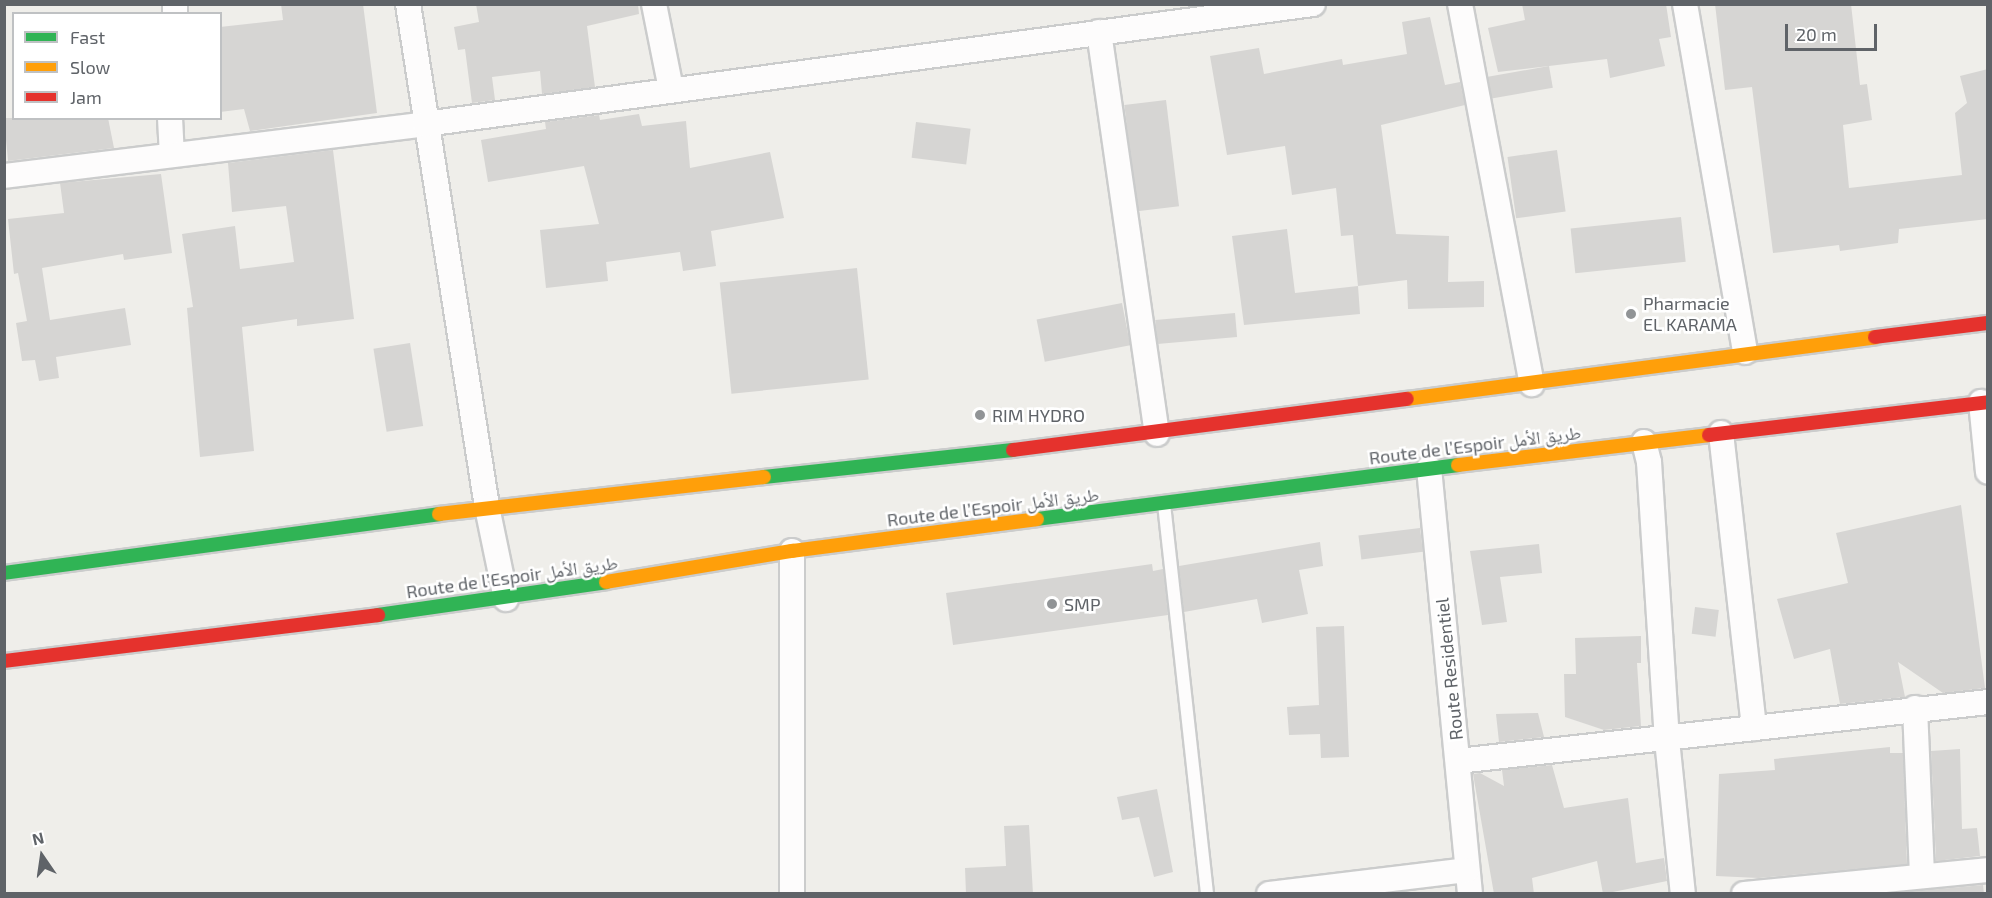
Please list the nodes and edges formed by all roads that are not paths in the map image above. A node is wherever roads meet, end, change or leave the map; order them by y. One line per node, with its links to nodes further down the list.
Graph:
1 (408, 4): 9 (street)
2 (654, 4): 7 (street)
3 (1313, 4): 6 (street)
4 (1460, 4): 14 (street)
5 (1685, 4): 13 (street)
6 (1099, 32): 7 (street); 17 (street)
7 (671, 89): 9 (street)
8 (170, 120): 10 (street)
9 (425, 124): 10 (street); 22 (street)
10 (172, 153): 11 (street)
11 (4, 176)
12 (1988, 323): 13 (highway)
13 (1744, 352): 14 (highway)
14 (1532, 384): 17 (highway)
15 (1984, 402): 16 (highway, Route de l’Espoir طريق الأمل); 20 (street)
16 (1721, 433): 18 (highway, Route de l’Espoir طريق الأمل); 29 (street)
17 (1157, 434): 22 (highway)
18 (1644, 442): 19 (highway, Route de l’Espoir طريق الأمل); 30 (street)
19 (1429, 468): 21 (highway, Route de l’Espoir طريق الأمل); 31 (street, Route Residentiel)
20 (1988, 472)
21 (1164, 503): 23 (highway, Route de l’Espoir طريق الأمل); 38 (lane)
22 (487, 507): 24 (highway); 25 (street)
23 (792, 551): 25 (highway, Route de l’Espoir طريق الأمل); 37 (street)
24 (4, 573)
25 (506, 599): 26 (highway, Route de l’Espoir طريق الأمل)
26 (4, 661)
27 (1988, 702): 28 (street)
28 (1915, 708): 29 (street); 33 (street)
29 (1754, 728): 30 (street)
30 (1667, 740): 31 (street); 39 (street)
31 (1458, 761): 34 (street, Route Residentiel)
32 (1988, 870): 33 (street)
33 (1922, 876): 35 (street)
34 (1469, 882): 36 (street, Route Residentiel)
35 (1894, 886): 40 (street)
36 (1283, 893)
37 (792, 894)
38 (1207, 894)
39 (1683, 894)
40 (1744, 894)

